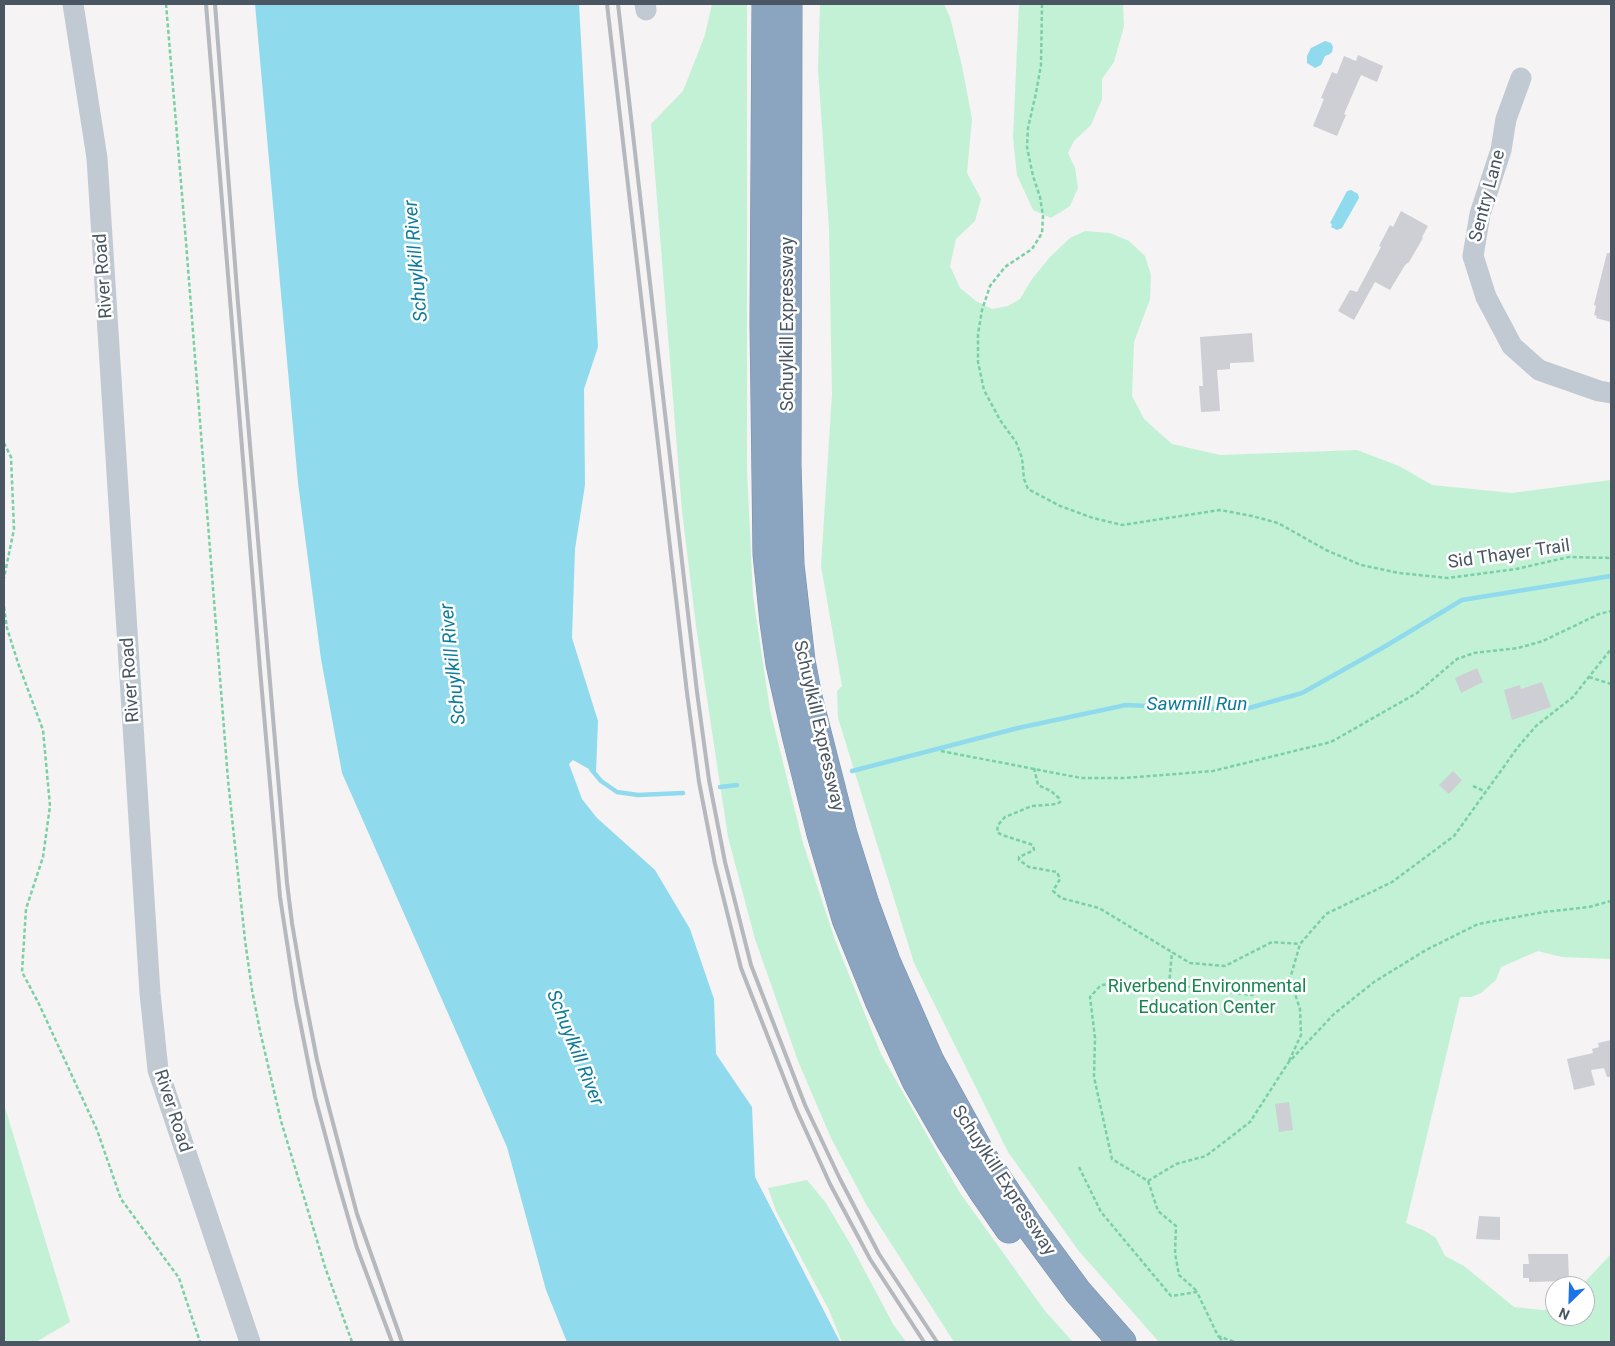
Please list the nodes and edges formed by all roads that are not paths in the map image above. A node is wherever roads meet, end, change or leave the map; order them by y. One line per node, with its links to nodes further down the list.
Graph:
1 (73, 4): 6 (street, River Road)
2 (766, 4): 7 (highway, Schuylkill Expressway)
3 (788, 4): 8 (highway, Schuylkill Expressway)
4 (1521, 78): 5 (street, Sentry Lane)
5 (1611, 393)
6 (250, 1342)
7 (1097, 1342)
8 (1122, 1342)

